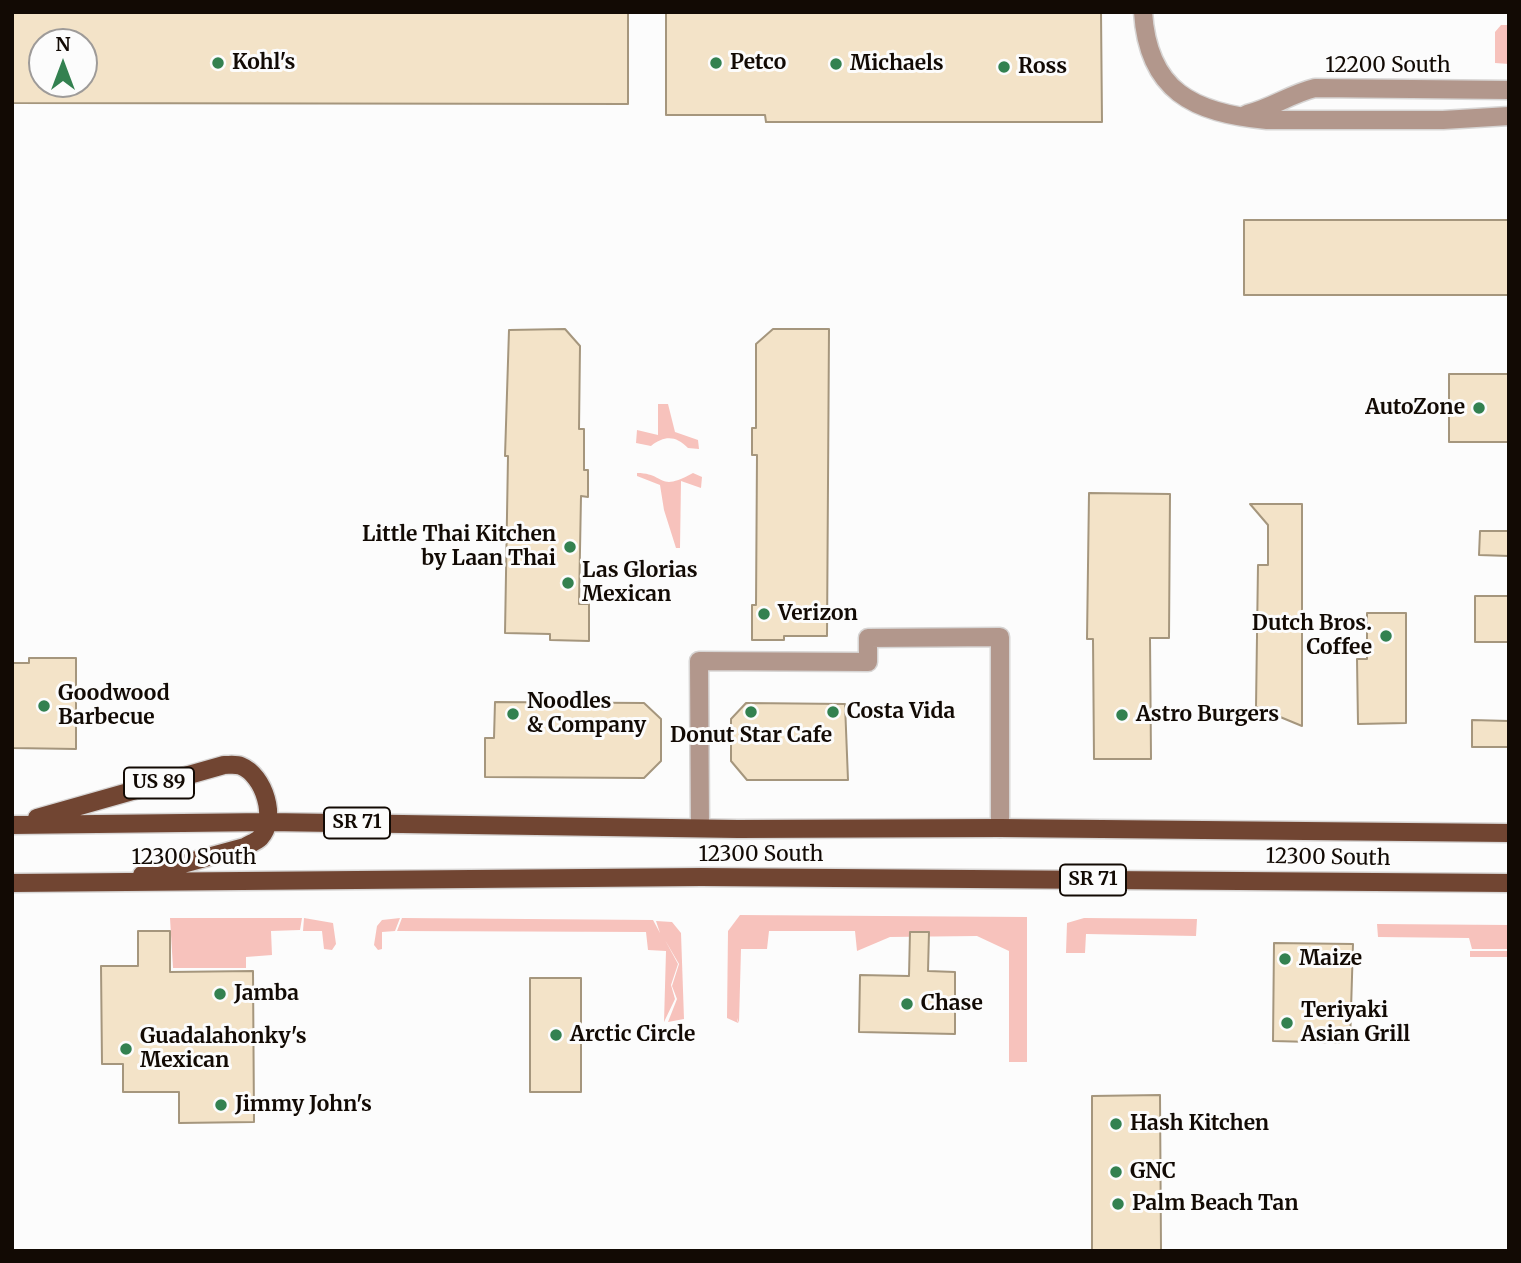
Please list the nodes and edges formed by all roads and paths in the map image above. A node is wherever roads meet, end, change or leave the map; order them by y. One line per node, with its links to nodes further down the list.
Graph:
1 (1143, 12): 3 (street, 12200 South)
2 (1509, 90): 3 (street, 12200 South)
3 (1230, 114): 4 (street, 12200 South)
4 (1509, 116)
5 (268, 822): 6 (main road, 12300 South / SR 71); 6 (main road, US 89); 7 (main road, 12300 South / SR 71); 10 (main road)
6 (13, 825)
7 (700, 828): 8 (main road, 12300 South / SR 71); 8 (street)
8 (1000, 828): 9 (main road, 12300 South / SR 71)
9 (1509, 832)
10 (118, 881): 11 (main road, 12300 South); 12 (main road, 12300 South / SR 71)
11 (12, 883)
12 (1509, 883)

